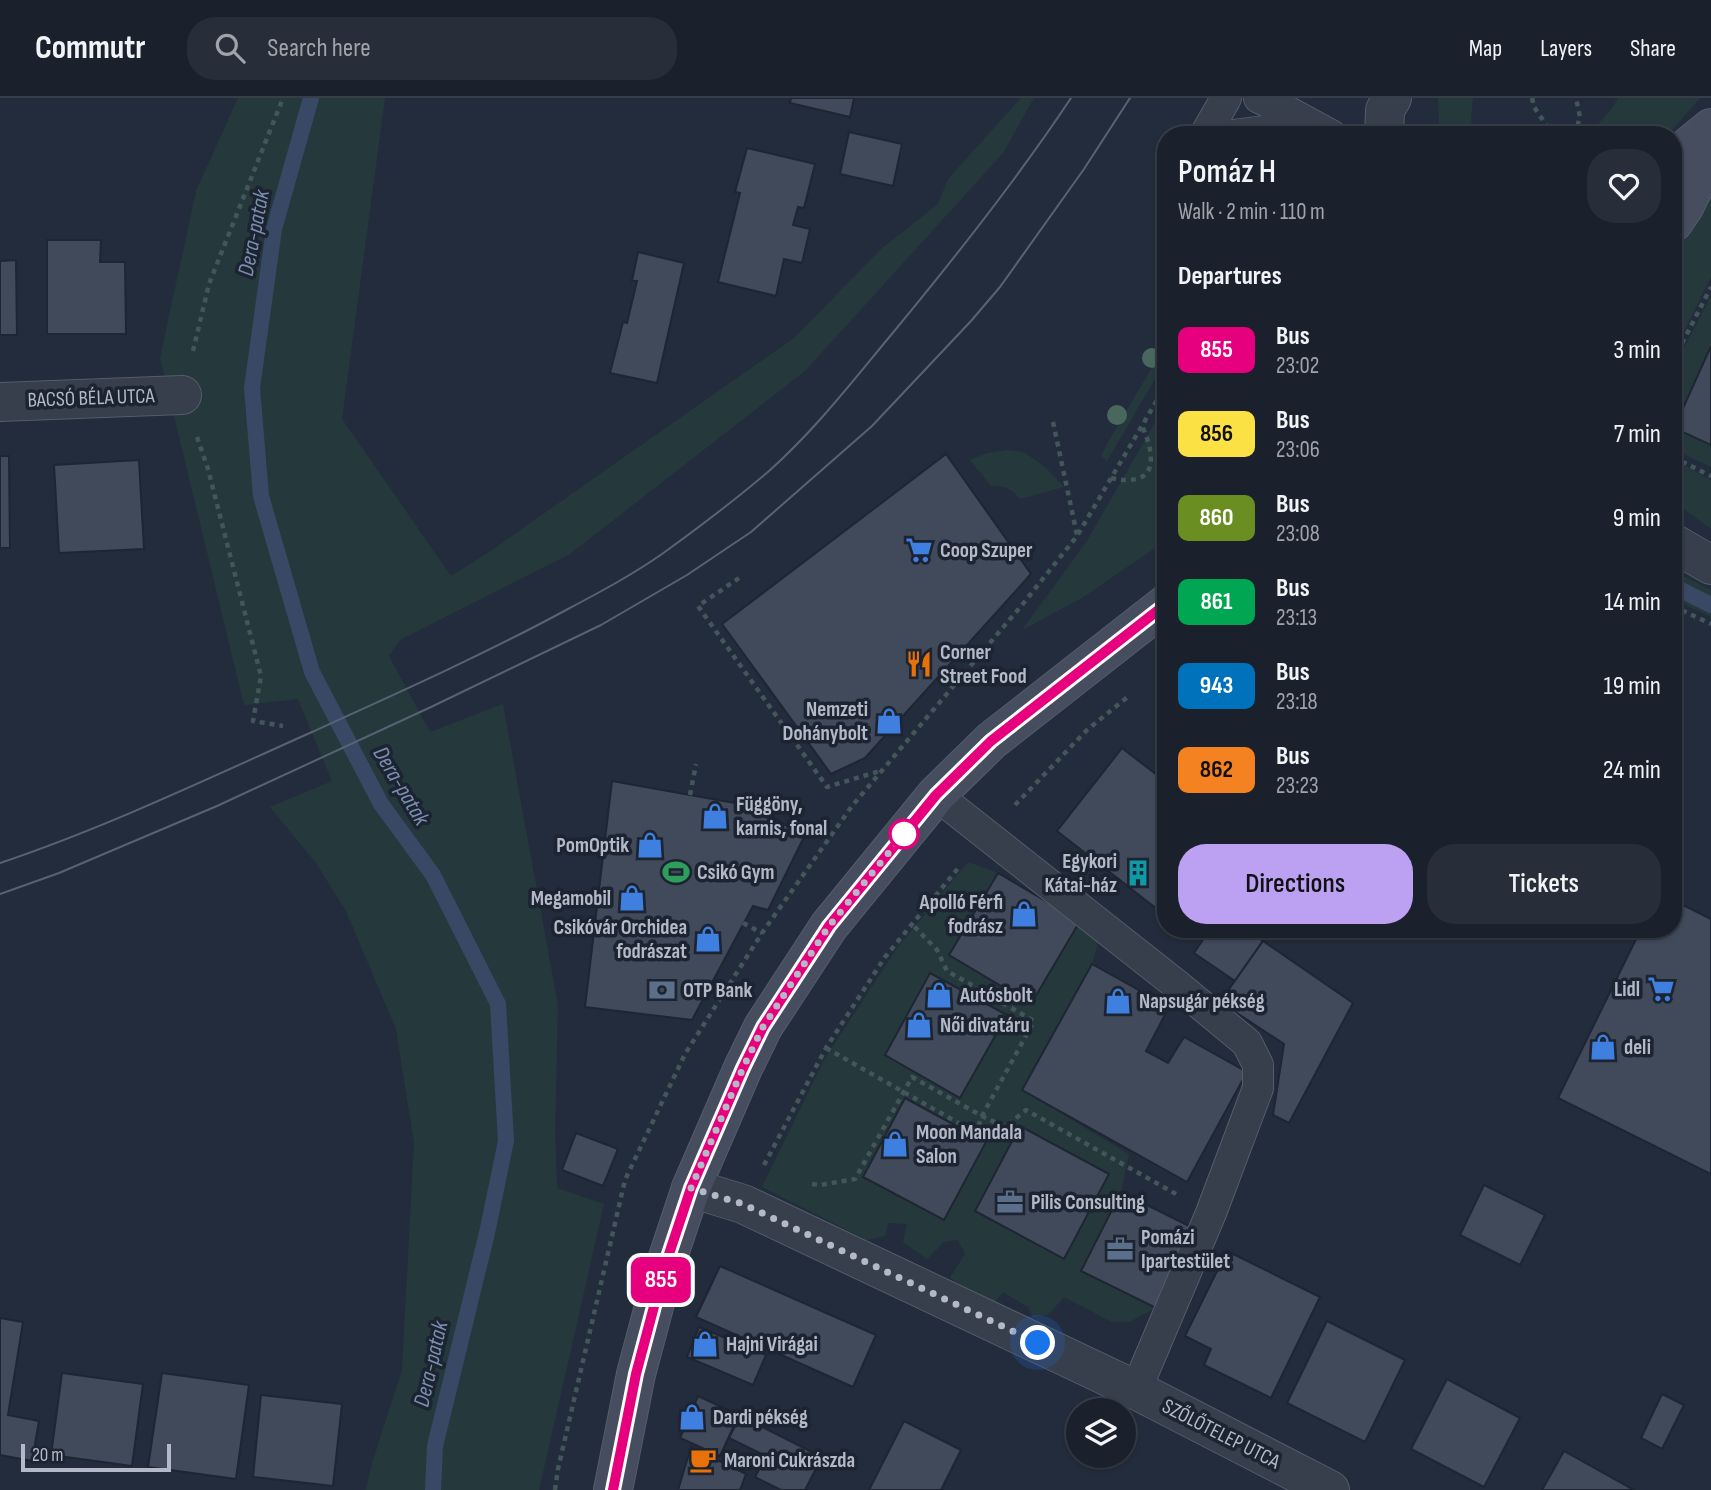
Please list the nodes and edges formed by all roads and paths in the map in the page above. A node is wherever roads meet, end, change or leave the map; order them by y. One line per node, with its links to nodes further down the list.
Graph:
1 (283, 98): 18 (path)
2 (1226, 98): 7 (lane)
3 (1259, 98): 8 (lane)
4 (1392, 98): 9 (street)
5 (1532, 98): 10 (path)
6 (1576, 98): 11 (path)
7 (1210, 126)
8 (1314, 126)
9 (1384, 126)
10 (1547, 126)
11 (1577, 126)
12 (1711, 128): 13 (main road)
13 (1682, 152)
14 (1711, 152): 15 (main road)
15 (1682, 210)
16 (1711, 287): 17 (path)
17 (1682, 343)
18 (182, 395): 19 (street, BACSÓ BÉLA UTCA); 31 (path)
19 (0, 402)
20 (1053, 422): 25 (path)
21 (1142, 426): 24 (path)
22 (1682, 462): 23 (path)
23 (1711, 476)
24 (1111, 478)
25 (1077, 536)
26 (739, 578): 33 (path)
27 (1682, 610): 29 (path)
28 (1157, 618): 35 (main road)
29 (1711, 624)
30 (1136, 690): 36 (path)
31 (283, 726)
32 (695, 764): 34 (path)
33 (880, 771)
34 (690, 795)
35 (936, 795): 36 (lane); 44 (main road)
36 (985, 835): 38 (path); 46 (lane)
37 (743, 923): 39 (path)
38 (912, 924): 40 (path); 42 (path)
39 (762, 933)
40 (826, 1048): 41 (path); 45 (path)
41 (903, 1092): 42 (path); 42 (path); 43 (path)
42 (982, 1116): 46 (path)
43 (809, 1184)
44 (691, 1188): 45 (street, SZŐLŐTELEP UTCA); 48 (main road)
45 (743, 1204): 47 (street, SZŐLŐTELEP UTCA)
46 (1211, 1213): 47 (lane)
47 (1136, 1390): 49 (street, SZŐLŐTELEP UTCA)
48 (613, 1490)
49 (1330, 1490)

